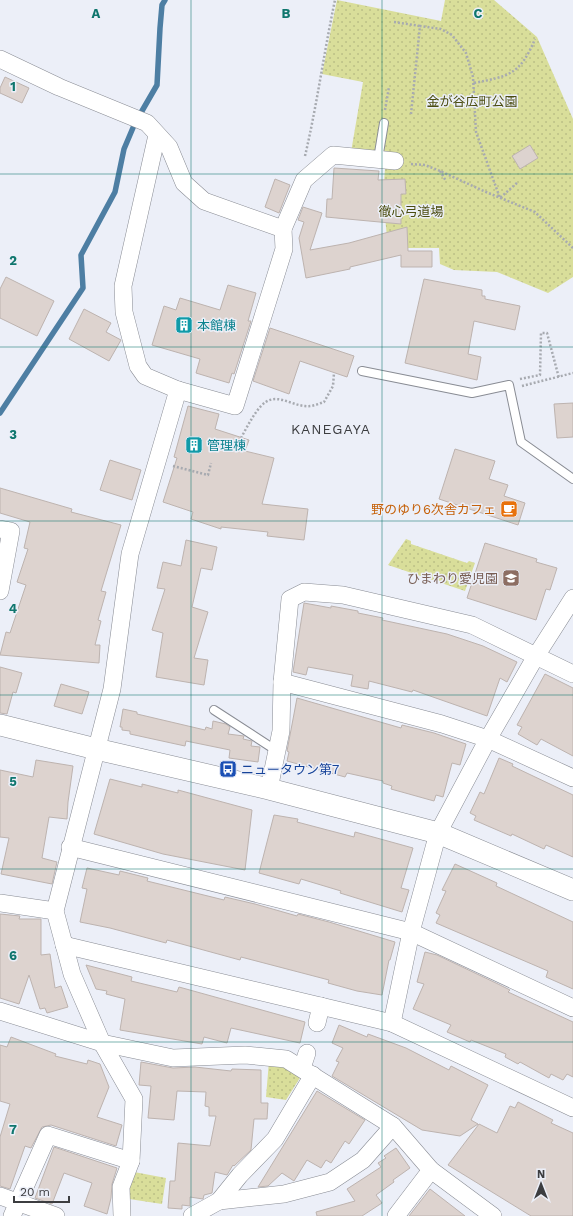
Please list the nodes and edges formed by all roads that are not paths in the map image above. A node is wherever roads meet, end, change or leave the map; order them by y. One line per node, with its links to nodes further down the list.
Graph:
1 (0, 59): 3 (street)
2 (384, 123): 4 (lane)
3 (152, 129): 6 (street); 8 (street)
4 (378, 159): 5 (street); 6 (street)
5 (395, 161)
6 (282, 229): 8 (street)
7 (362, 371): 9 (lane)
8 (178, 390): 19 (street)
9 (573, 479)
10 (0, 529): 11 (street)
11 (0, 591)
12 (573, 598): 13 (street)
13 (536, 656): 14 (street); 15 (street); 18 (street)
14 (573, 674)
15 (282, 682): 18 (street); 20 (street)
16 (214, 710): 20 (lane)
17 (0, 725): 19 (street)
18 (488, 739): 21 (street); 23 (street)
19 (96, 749): 22 (street); 24 (street)
20 (277, 751): 22 (street)
21 (573, 778)
22 (269, 789): 23 (street)
23 (438, 833): 25 (street); 28 (street)
24 (70, 847): 27 (street); 28 (street)
25 (573, 890)
26 (0, 903): 27 (street)
27 (55, 911): 29 (street)
28 (411, 932): 31 (street); 34 (street)
29 (64, 945): 30 (street); 35 (street)
30 (321, 1006): 33 (street); 34 (street)
31 (573, 1008)
32 (0, 1011): 35 (street)
33 (317, 1023)
34 (392, 1023): 37 (street)
35 (102, 1044): 36 (street); 39 (street)
36 (307, 1066): 38 (street); 42 (street)
37 (573, 1108)
38 (393, 1126): 40 (street); 42 (street)
39 (130, 1161): 43 (street); 45 (street)
40 (431, 1170): 47 (street); 48 (street)
41 (0, 1196): 43 (street)
42 (219, 1201): 46 (street)
43 (15, 1209): 44 (street)
44 (56, 1216)
45 (122, 1216)
46 (192, 1216)
47 (396, 1216)
48 (493, 1216)

